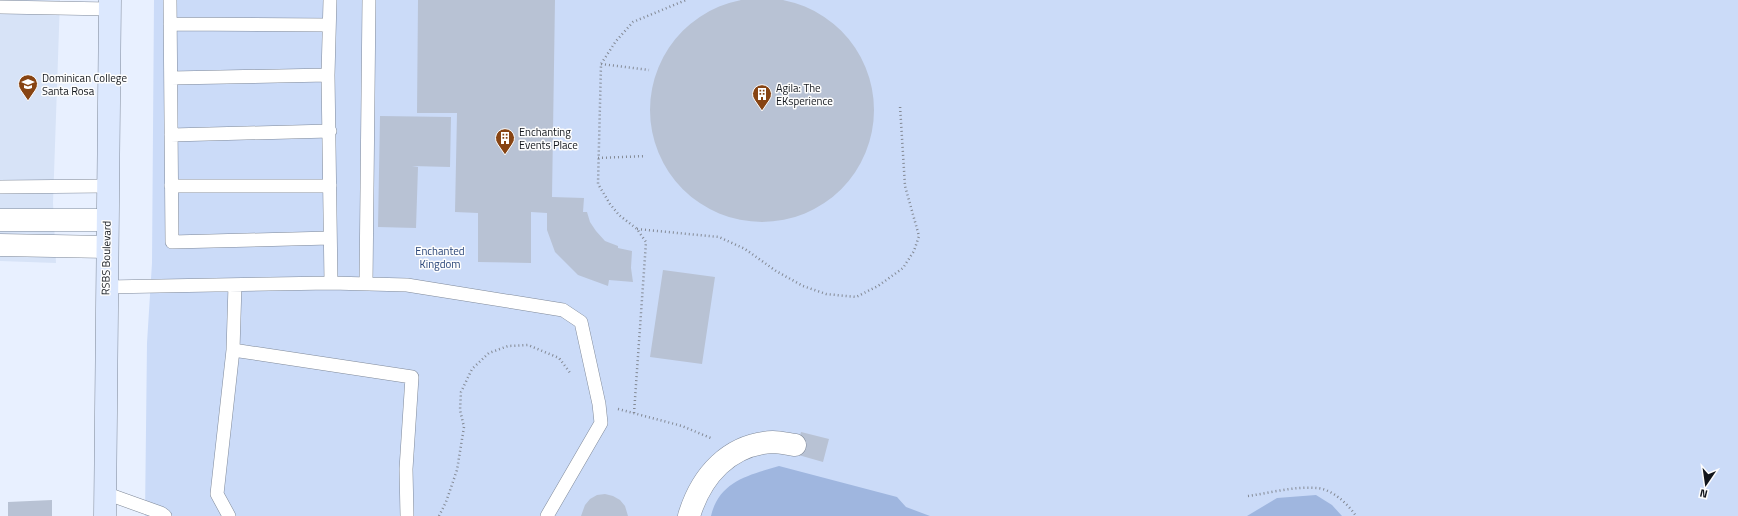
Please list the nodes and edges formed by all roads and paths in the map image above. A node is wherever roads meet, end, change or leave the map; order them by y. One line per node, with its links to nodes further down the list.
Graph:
1 (170, 0): 7 (lane)
2 (330, 0): 8 (lane)
3 (368, 0): 29 (lane)
4 (686, 0): 9 (path)
5 (110, 4): 6 (lane); 18 (street, RSBS Boulevard)
6 (0, 7)
7 (170, 24): 8 (lane); 12 (lane)
8 (329, 26): 11 (lane)
9 (601, 64): 10 (path); 17 (path)
10 (650, 70)
11 (328, 75): 12 (lane); 14 (lane)
12 (170, 78): 15 (lane)
13 (900, 106): 24 (path)
14 (330, 131): 15 (lane); 20 (lane)
15 (171, 135): 19 (lane)
16 (646, 156): 17 (path)
17 (598, 158): 24 (path)
18 (107, 186): 21 (lane); 23 (street, RSBS Boulevard)
19 (171, 186): 20 (lane); 25 (lane)
20 (330, 186): 25 (lane)
21 (0, 187)
22 (0, 220): 23 (street)
23 (107, 220): 27 (street, RSBS Boulevard)
24 (636, 229): 35 (path)
25 (330, 238): 28 (lane)
26 (0, 245): 27 (street)
27 (107, 247): 31 (street, RSBS Boulevard)
28 (331, 283): 29 (lane); 30 (lane)
29 (366, 284): 34 (lane)
30 (235, 285): 31 (lane); 32 (lane)
31 (106, 287): 38 (street, RSBS Boulevard)
32 (233, 350): 42 (lane); 43 (lane)
33 (574, 377): 44 (path)
34 (599, 404): 35 (path); 45 (lane)
35 (634, 413): 37 (path)
36 (795, 446): 37 (street)
37 (733, 454): 46 (street)
38 (105, 493): 40 (street, RSBS Boulevard); 41 (lane)
39 (1248, 496): 47 (path)
40 (105, 516)
41 (165, 516)
42 (229, 516)
43 (407, 516)
44 (439, 516)
45 (547, 516)
46 (689, 516)
47 (1356, 516)

